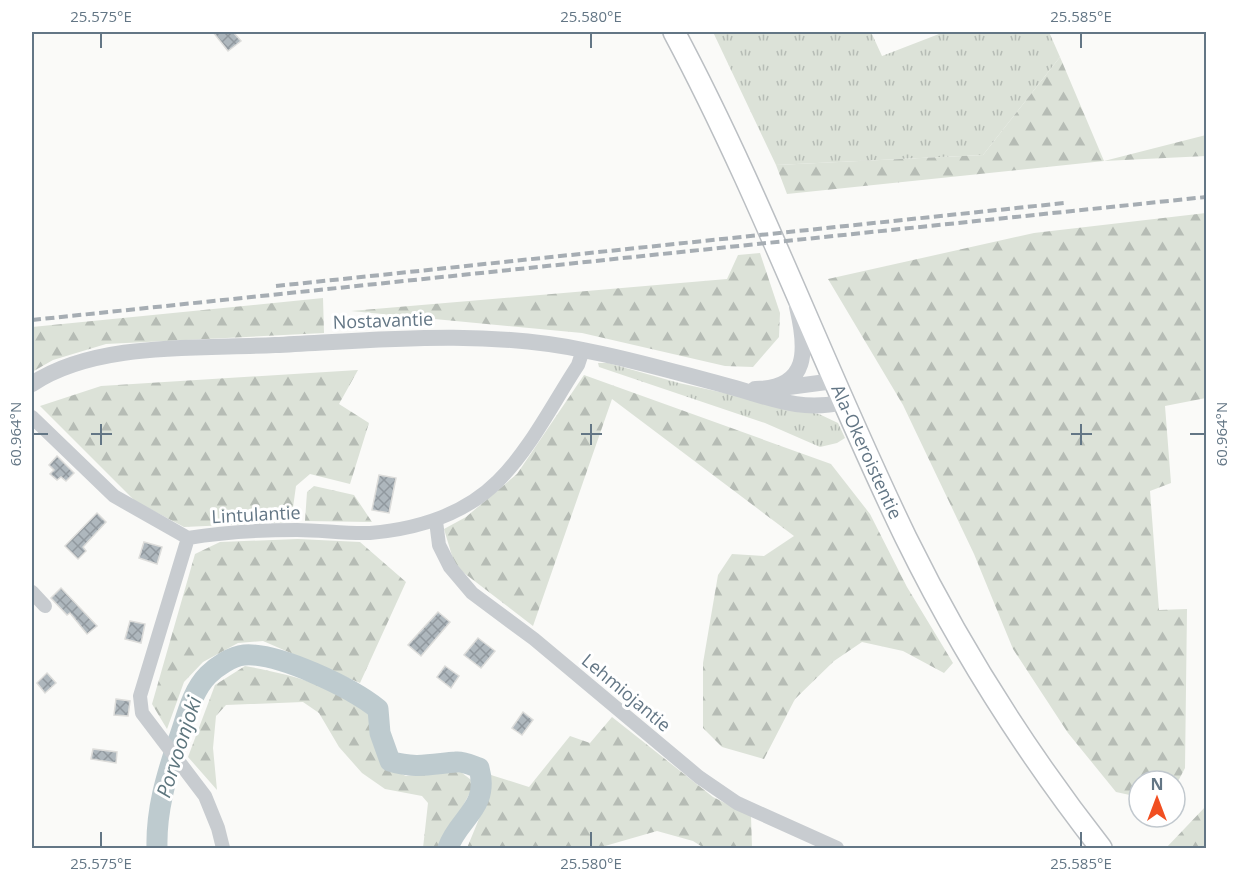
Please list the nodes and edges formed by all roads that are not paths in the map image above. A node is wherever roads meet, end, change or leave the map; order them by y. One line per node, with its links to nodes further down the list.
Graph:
1 (674, 32): 2 (main road, Ala-Okeroistentie)
2 (794, 290): 4 (main road, Ala-Okeroistentie); 7 (street)
3 (583, 350): 5 (street, Nostavantie); 6 (street, Nostavantie); 10 (street, Lintulantie)
4 (834, 381): 7 (street, Nostavantie); 8 (main road, Ala-Okeroistentie)
5 (32, 384)
6 (736, 388): 7 (street, Nostavantie); 8 (street, Nostavantie)
7 (777, 389)
8 (843, 402): 16 (main road, Ala-Okeroistentie)
9 (32, 417): 11 (street)
10 (436, 521): 11 (street, Lintulantie); 15 (street, Lehmiojantie)
11 (188, 538): 14 (street, Lintulantie)
12 (32, 592): 13 (street)
13 (45, 606)
14 (223, 849)
15 (837, 849)
16 (1101, 849)

